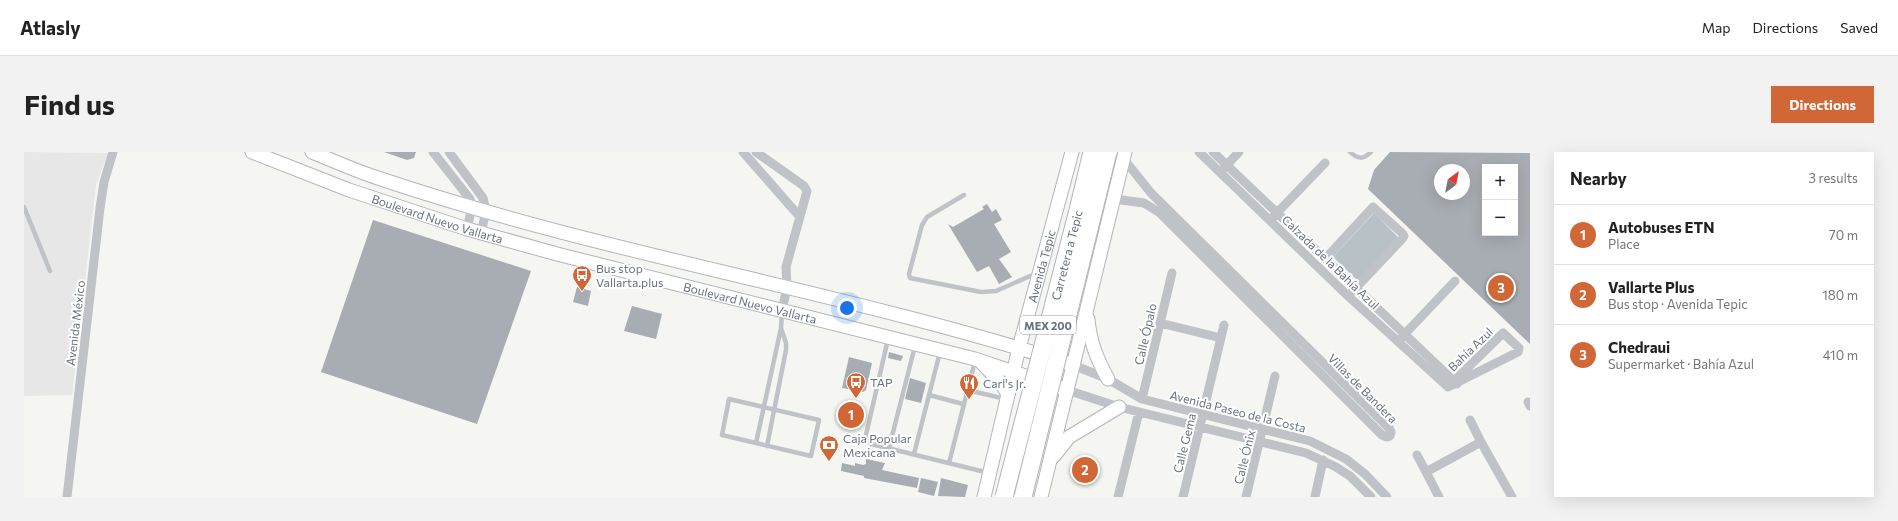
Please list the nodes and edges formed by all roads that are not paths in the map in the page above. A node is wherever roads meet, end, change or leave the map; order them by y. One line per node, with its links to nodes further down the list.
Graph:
1 (112, 152): 85 (street, Avenida México)
2 (252, 152): 30 (main road, Boulevard Nuevo Vallarta)
3 (312, 152): 25 (main road, Boulevard Nuevo Vallarta)
4 (433, 152): 25 (street)
5 (449, 152): 26 (street)
6 (756, 152): 28 (street)
7 (1072, 152): 33 (main road, Avenida Tepic)
8 (1092, 152): 87 (highway, Carretera a Tepic / MEX 200, bridge)
9 (1108, 152): 88 (highway, Carretera a Tepic / MEX 200, bridge)
10 (1199, 152): 19 (street, Calzada de la Bahía Azul)
11 (1213, 152): 18 (street, Calzada de la Bahía Azul)
12 (1239, 152): 18 (street)
13 (1350, 152): 14 (lane)
14 (1371, 152)
15 (747, 154): 28 (street)
16 (1124, 155): 20 (street, Villas de Bandera); 22 (main road)
17 (1325, 163): 27 (street)
18 (1227, 165): 19 (street); 27 (street, Calzada de la Bahía Azul)
19 (1220, 172): 29 (street, Calzada de la Bahía Azul)
20 (1151, 193): 23 (street); 48 (street, Villas de Bandera)
21 (964, 195): 33 (lane)
22 (1114, 199): 23 (street, Villas de Bandera); 40 (main road)
23 (1144, 203): 48 (street, Villas de Bandera)
24 (24, 207): 34 (lane)
25 (472, 207): 26 (main road, Boulevard Nuevo Vallarta); 30 (street)
26 (486, 211): 31 (street); 37 (main road, Boulevard Nuevo Vallarta)
27 (1277, 213): 29 (street); 32 (street, Calzada de la Bahía Azul)
28 (800, 216): 37 (street)
29 (1270, 220): 39 (street, Calzada de la Bahía Azul)
30 (467, 229): 31 (main road, Boulevard Nuevo Vallarta)
31 (481, 233): 41 (main road, Boulevard Nuevo Vallarta)
32 (1325, 259): 38 (street, Calzada de la Bahía Azul); 38 (street)
33 (1040, 271): 51 (main road, Avenida Tepic)
34 (50, 272)
35 (1172, 273): 42 (street, Calle Ópalo)
36 (1455, 281): 45 (street)
37 (787, 287): 41 (street); 51 (main road, Boulevard Nuevo Vallarta)
38 (1355, 288): 39 (street); 45 (street, Calzada de la Bahía Azul)
39 (1348, 296): 49 (street, Calzada de la Bahía Azul)
40 (1087, 310): 54 (main road); 57 (main road)
41 (782, 311): 44 (lane); 46 (main road, Boulevard Nuevo Vallarta)
42 (1160, 323): 47 (street); 63 (street, Calle Ópalo)
43 (1224, 325): 47 (street, Calle Gema)
44 (781, 328): 65 (lane); 67 (lane)
45 (1404, 334): 49 (street); 58 (street, Calzada de la Bahía Azul)
46 (889, 338): 50 (main road, Boulevard Nuevo Vallarta); 77 (lane)
47 (1221, 338): 69 (street, Calle Gema)
48 (1293, 340): 48 (street, Villas de Bandera)
49 (1398, 342): 58 (street, Calzada de la Bahía Azul)
50 (916, 344): 52 (main road, Boulevard Nuevo Vallarta); 77 (lane)
51 (1019, 348): 54 (main road, Boulevard Nuevo Vallarta); 55 (main road, Avenida Tepic)
52 (940, 350): 53 (main road, Boulevard Nuevo Vallarta); 61 (lane)
53 (977, 360): 55 (main road, Boulevard Nuevo Vallarta); 59 (lane); 62 (main road)
54 (1073, 365): 57 (street, Avenida Paseo de la Costa); 60 (main road)
55 (1013, 372): 60 (main road, Boulevard Nuevo Vallarta); 62 (main road, Avenida Tepic)
56 (1275, 376): 72 (street, Calle Ónix)
57 (1108, 379): 63 (street, Avenida Paseo de la Costa)
58 (1453, 384): 58 (street, Bahía Azul)
59 (967, 390): 62 (lane); 64 (lane)
60 (1067, 390): 66 (street, Avenida Paseo de la Costa); 81 (main road)
61 (929, 395): 64 (lane); 78 (lane)
62 (1007, 397): 84 (main road, Avenida Tepic)
63 (1142, 399): 69 (street, Avenida Paseo de la Costa)
64 (963, 404): 82 (lane)
65 (762, 407): 67 (lane); 75 (lane); 75 (lane)
66 (1119, 407): 68 (street, Avenida Paseo de la Costa); 81 (main road)
67 (774, 410): 76 (lane); 76 (lane)
68 (1139, 412): 71 (street, Avenida Paseo de la Costa); 90 (street)
69 (1203, 415): 71 (street, Calle Gema); 72 (street, Avenida Paseo de la Costa)
70 (1470, 420): 74 (street)
71 (1200, 427): 73 (street, Avenida Paseo de la Costa); 91 (street, Calle Gema)
72 (1263, 428): 73 (street, Calle Ónix); 95 (street, Avenida Paseo de la Costa)
73 (1260, 441): 80 (street, Avenida Paseo de la Costa); 92 (street, Calle Ónix)
74 (1481, 442): 83 (street); 97 (street)
75 (756, 443): 76 (lane)
76 (767, 446)
77 (889, 448): 78 (lane)
78 (914, 454): 82 (lane)
79 (1417, 455): 83 (street)
80 (1323, 460): 93 (street); 94 (street, Avenida Paseo de la Costa)
81 (1051, 461): 89 (main road)
82 (949, 463): 84 (lane)
83 (1426, 472): 96 (street)
84 (990, 473): 86 (main road, Avenida Tepic)
85 (67, 497)
86 (984, 497)
87 (1004, 497)
88 (1023, 497)
89 (1041, 497)
90 (1118, 497)
91 (1183, 497)
92 (1246, 497)
93 (1315, 497)
94 (1371, 497)
95 (1387, 497)
96 (1439, 497)
97 (1512, 497)

